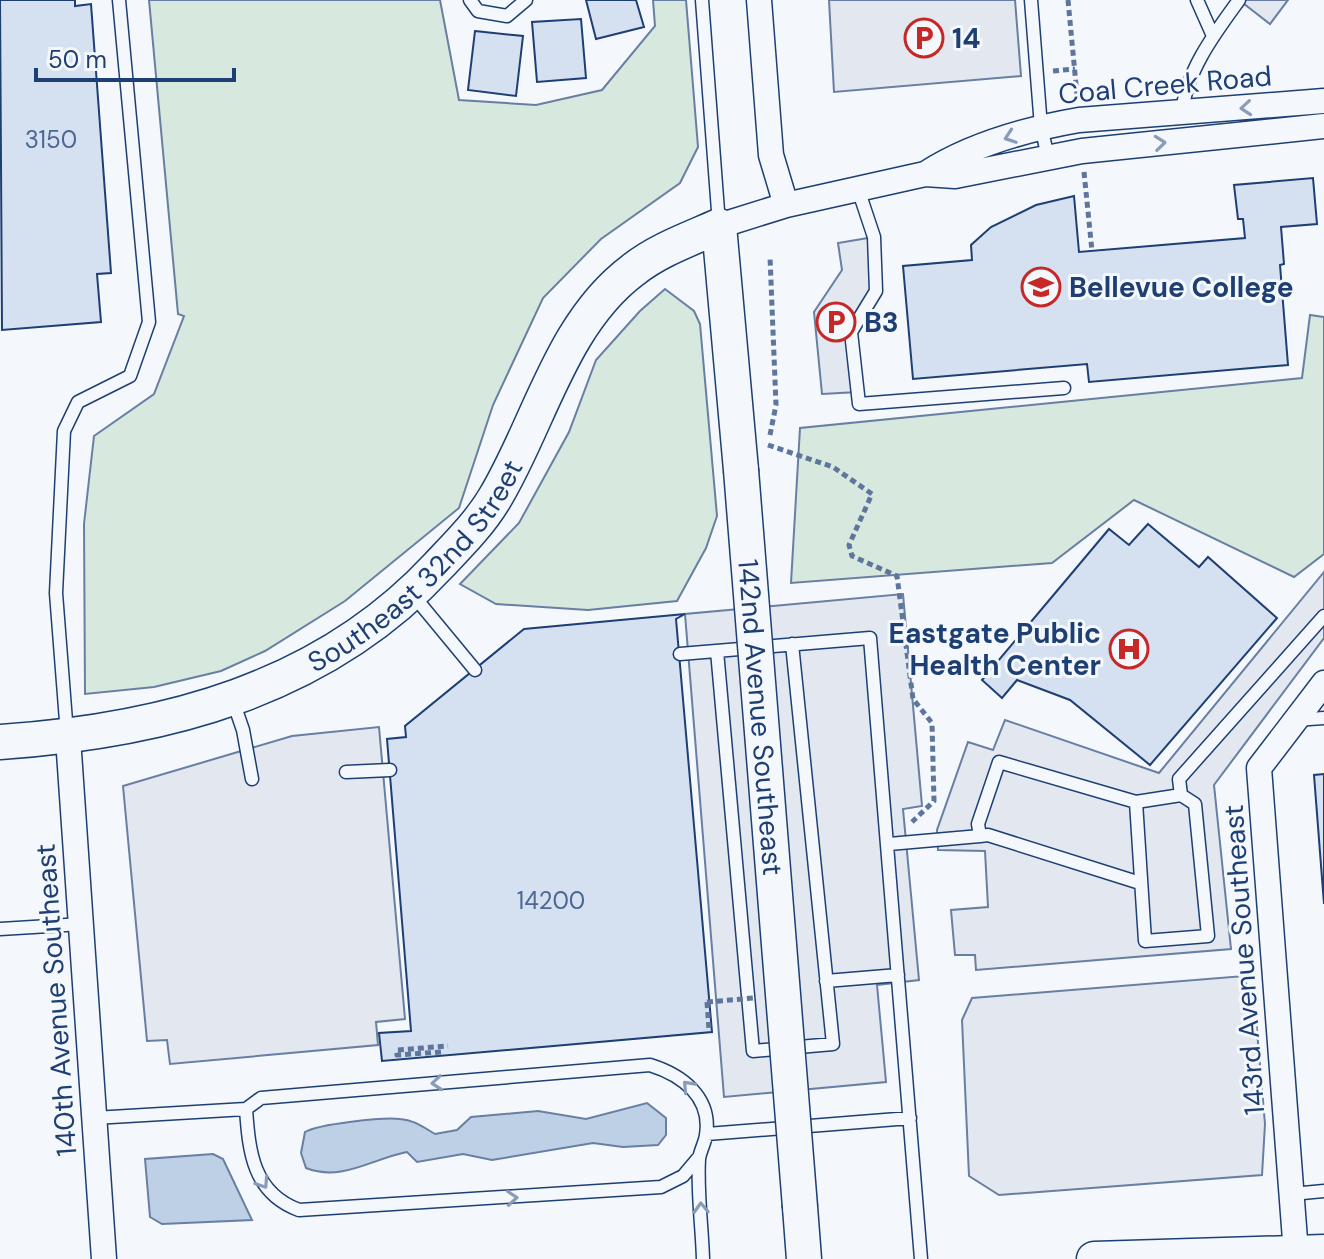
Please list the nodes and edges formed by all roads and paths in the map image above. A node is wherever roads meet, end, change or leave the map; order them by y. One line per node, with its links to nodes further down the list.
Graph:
1 (119, 0): 35 (lane)
2 (470, 0): 3 (lane)
3 (526, 0)
4 (702, 0): 21 (lane)
5 (759, 0): 20 (street)
6 (1031, 0): 15 (lane)
7 (1068, 0): 12 (path)
8 (1197, 0): 10 (lane)
9 (1239, 0): 10 (lane)
10 (1213, 36): 13 (lane)
11 (1324, 101): 13 (street, Coal Creek Road, one-way to 13)
12 (1078, 102)
13 (1182, 113): 15 (street, Coal Creek Road)
14 (1324, 126): 16 (street, Coal Creek Road, one-way to 14)
15 (1041, 127): 16 (lane); 18 (street, Coal Creek Road, one-way to 18)
16 (1048, 157): 18 (street, Coal Creek Road)
17 (1083, 162): 22 (path)
18 (925, 174): 19 (street, Coal Creek Road)
19 (858, 189): 20 (street, Coal Creek Road); 24 (lane)
20 (786, 205): 21 (street, Coal Creek Road)
21 (719, 226): 25 (street, Southeast 32nd Street); 64 (street, 142nd Avenue Southeast, bridge)
22 (1092, 251)
23 (770, 257): 42 (path)
24 (1064, 388)
25 (412, 594): 30 (lane); 32 (street, Southeast 32nd Street)
26 (1324, 616): 40 (lane)
27 (792, 644): 28 (lane); 44 (lane); 49 (lane)
28 (717, 651): 29 (lane); 49 (lane)
29 (680, 654)
30 (475, 670)
31 (1324, 683): 34 (street, 143rd Avenue Southeast)
32 (232, 701): 35 (street, Southeast 32nd Street); 39 (lane)
33 (1324, 718): 34 (lane)
34 (1294, 720): 60 (street, 143rd Avenue Southeast)
35 (68, 738): 36 (street, Southeast 32nd Street); 46 (street, 140th Avenue Southeast)
36 (0, 742)
37 (390, 770): 38 (lane)
38 (346, 772)
39 (252, 779)
40 (1181, 795): 41 (lane); 45 (lane)
41 (1136, 802): 43 (lane); 45 (lane)
42 (911, 827)
43 (980, 836): 44 (lane); 45 (lane)
44 (889, 844): 48 (lane)
45 (1140, 883)
46 (82, 924): 47 (lane); 55 (street, 140th Avenue Southeast)
47 (0, 929)
48 (898, 975): 49 (lane); 56 (lane)
49 (826, 981)
50 (763, 997): 51 (path, bridge)
51 (709, 1030)
52 (448, 1046): 53 (path)
53 (441, 1052)
54 (246, 1109): 55 (lane); 57 (lane, one-way to 54); 58 (lane, one-way to 58)
55 (94, 1118): 62 (street, 140th Avenue Southeast)
56 (910, 1118): 57 (lane); 65 (lane)
57 (707, 1134): 58 (lane)
58 (699, 1157): 63 (lane, one-way to 58)
59 (1324, 1191): 60 (lane)
60 (1292, 1194): 61 (street, 143rd Avenue Southeast)
61 (1310, 1253): 66 (street)
62 (104, 1259)
63 (703, 1259)
64 (804, 1259)
65 (921, 1259)
66 (1094, 1259)

